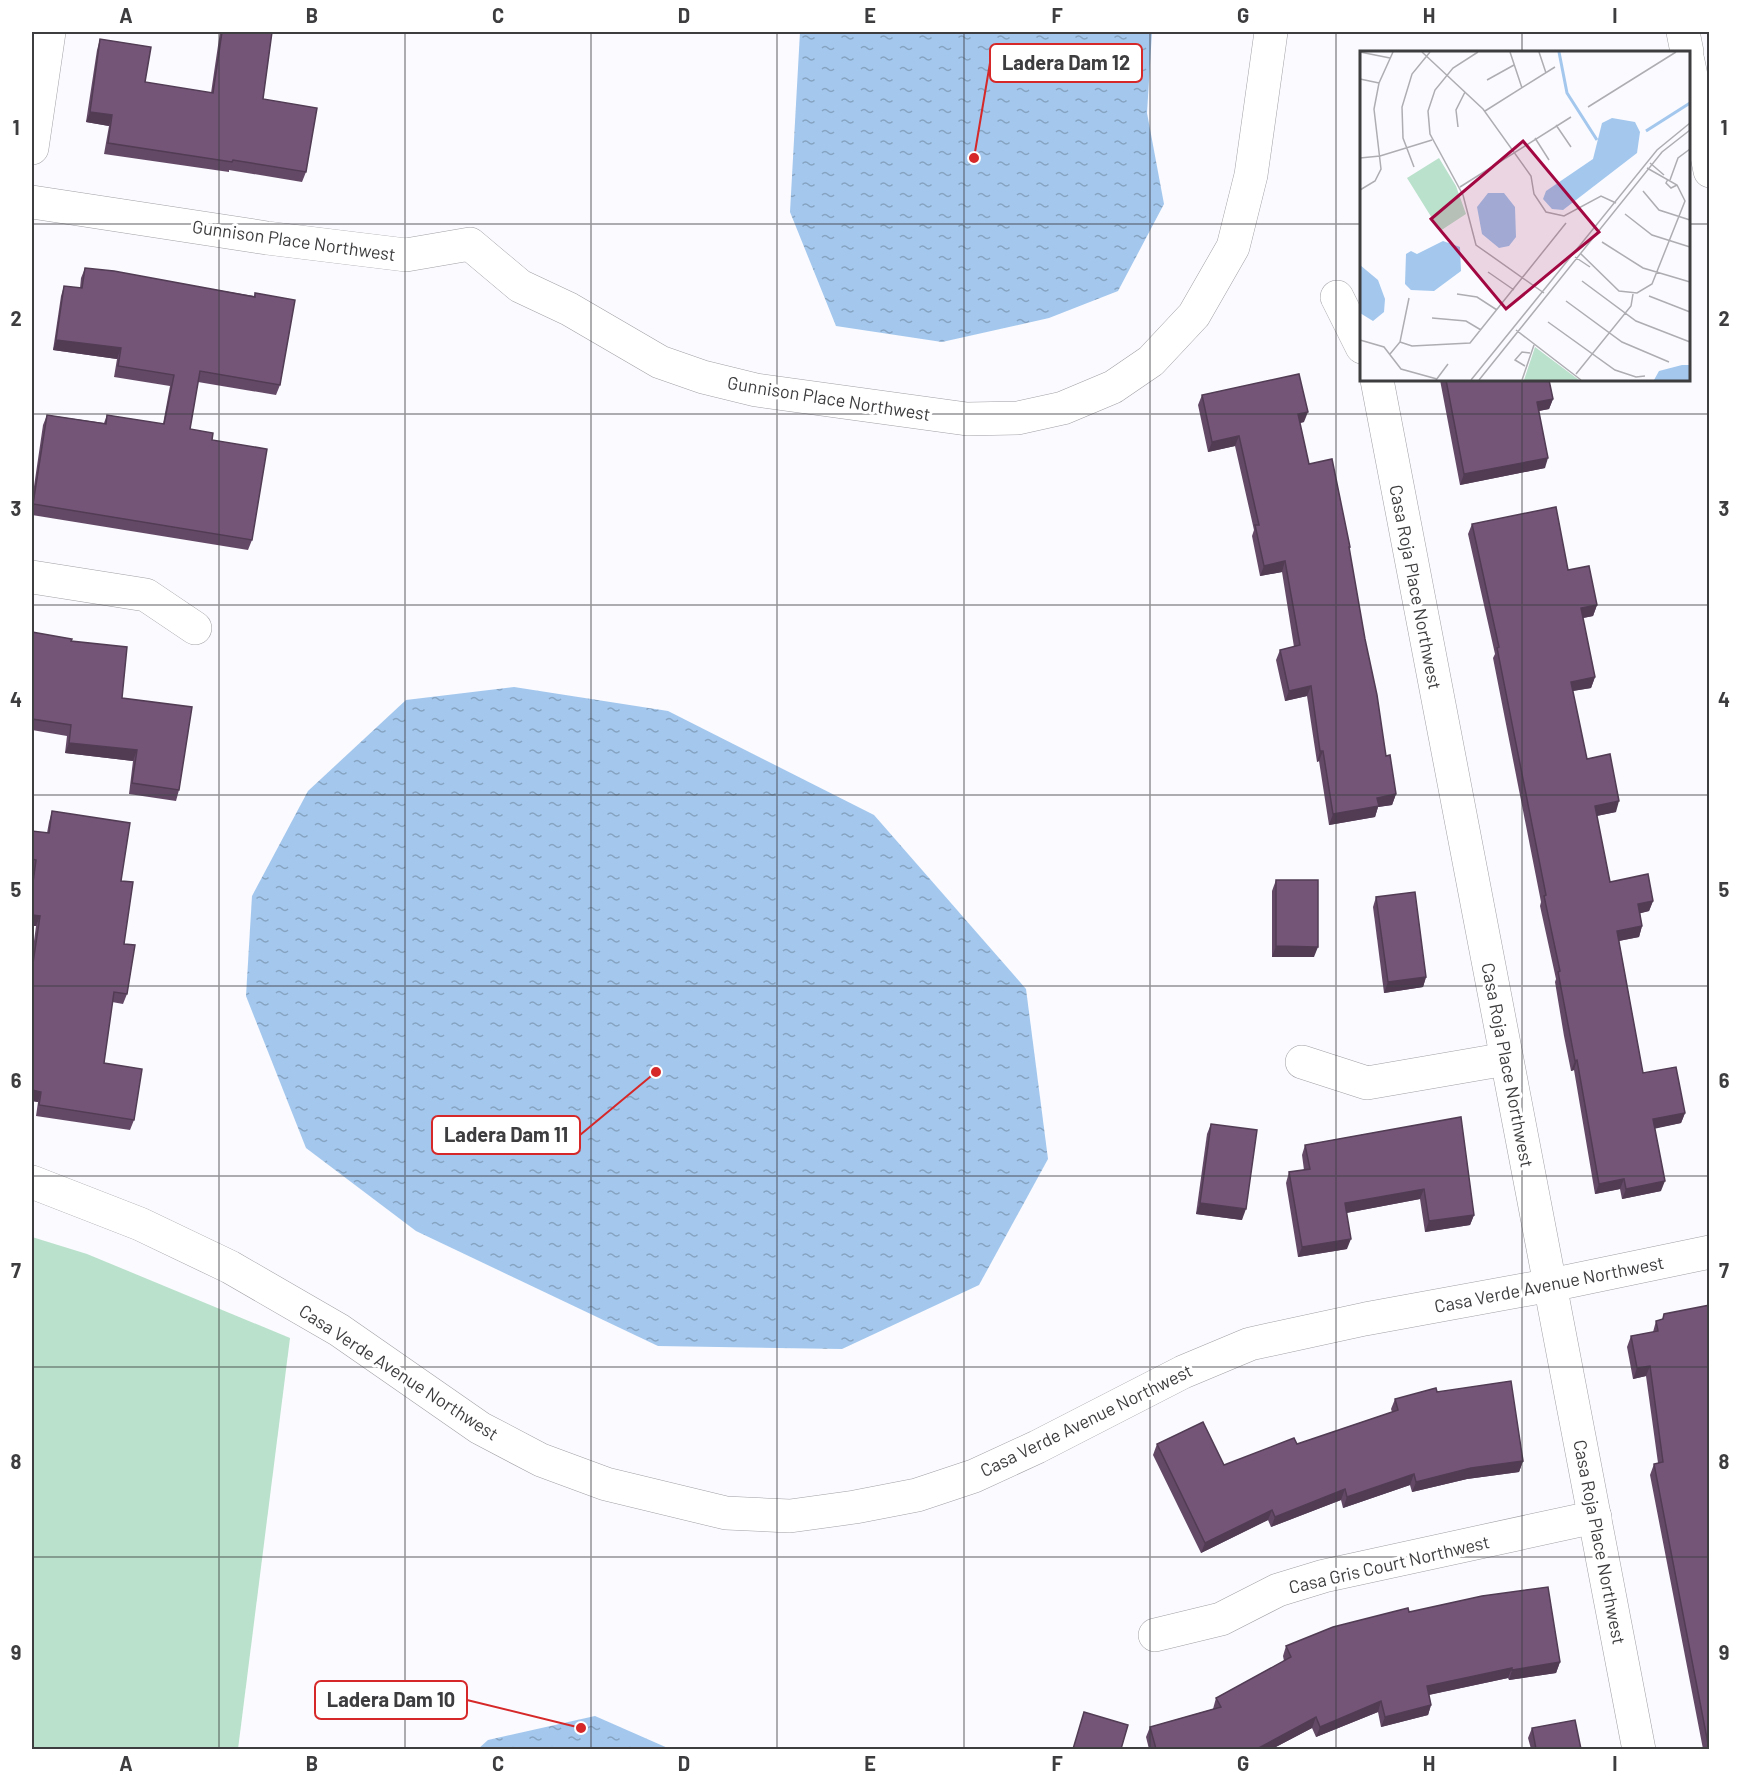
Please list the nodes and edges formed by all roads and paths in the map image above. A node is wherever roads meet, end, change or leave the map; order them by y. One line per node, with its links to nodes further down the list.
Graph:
1 (49, 32): 6 (street)
2 (1271, 32): 8 (street, Gunnison Place Northwest)
3 (1683, 32): 4 (street)
4 (1687, 51)
5 (1690, 66): 7 (street)
6 (32, 148)
7 (1710, 171)
8 (32, 202)
9 (1337, 297): 10 (street)
10 (1360, 343)
11 (1377, 381): 14 (street, Casa Roja Place Northwest)
12 (32, 577): 13 (street)
13 (195, 628)
14 (1506, 1059): 15 (street); 18 (street, Casa Roja Place Northwest)
15 (1302, 1062)
16 (32, 1182): 18 (street, Casa Verde Avenue Northwest)
17 (1710, 1252): 18 (street, Casa Verde Avenue Northwest)
18 (1551, 1286): 19 (street, Casa Roja Place Northwest)
19 (1595, 1517): 20 (street, Casa Gris Court Northwest); 21 (street, Casa Roja Place Northwest)
20 (1155, 1635)
21 (1639, 1749)

